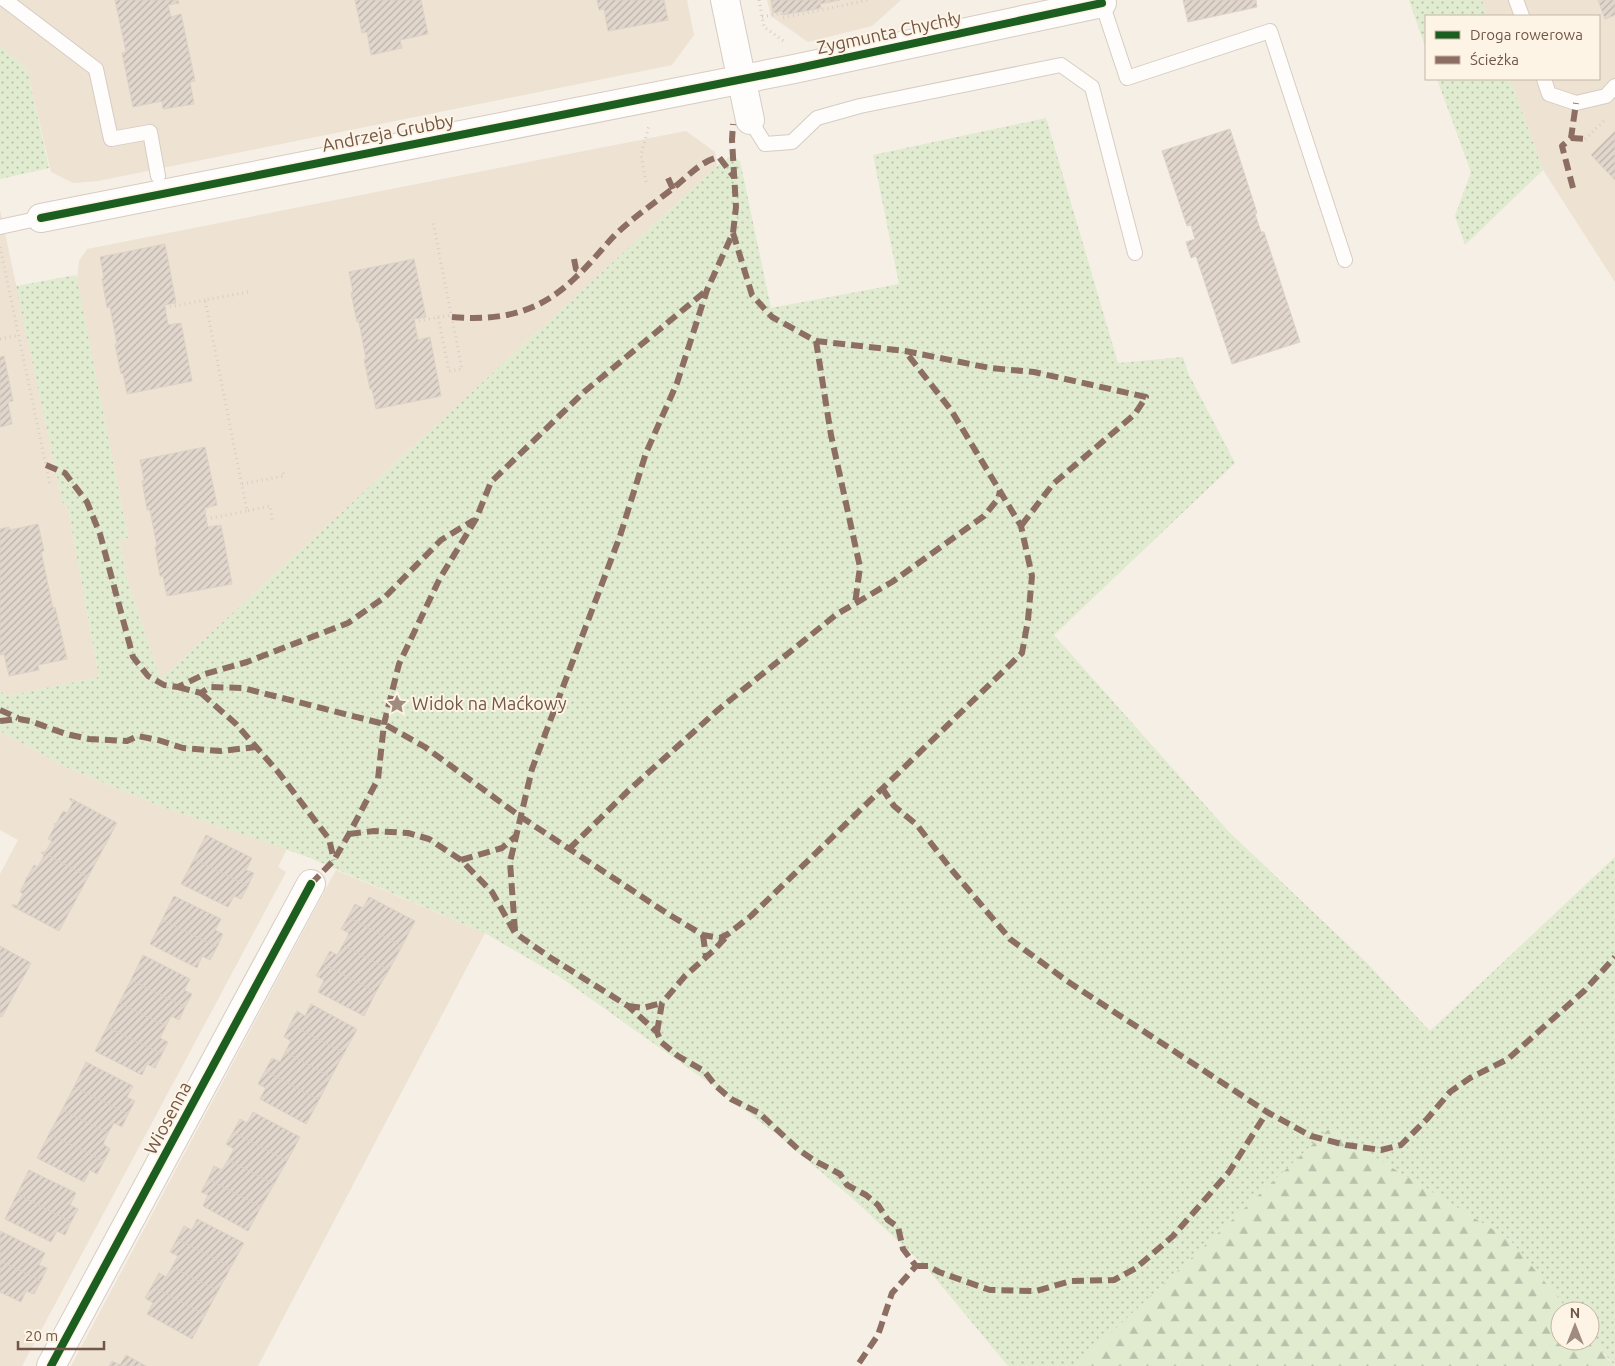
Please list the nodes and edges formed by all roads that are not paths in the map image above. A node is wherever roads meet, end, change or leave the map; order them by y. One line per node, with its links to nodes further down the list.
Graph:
1 (5, 0): 10 (lane)
2 (725, 0): 6 (street)
3 (1516, 0): 5 (lane)
4 (1102, 3): 6 (street, Zygmunta Chychły); 14 (lane)
5 (1522, 15)
6 (742, 79): 9 (street); 11 (street, Andrzeja Grubby)
7 (1544, 80): 8 (lane)
8 (1615, 86)
9 (750, 120): 13 (lane)
10 (158, 176)
11 (41, 218): 12 (lane)
12 (0, 227)
13 (1135, 253)
14 (1345, 260)
15 (311, 884): 16 (street, Wiosenna)
16 (51, 1366)

